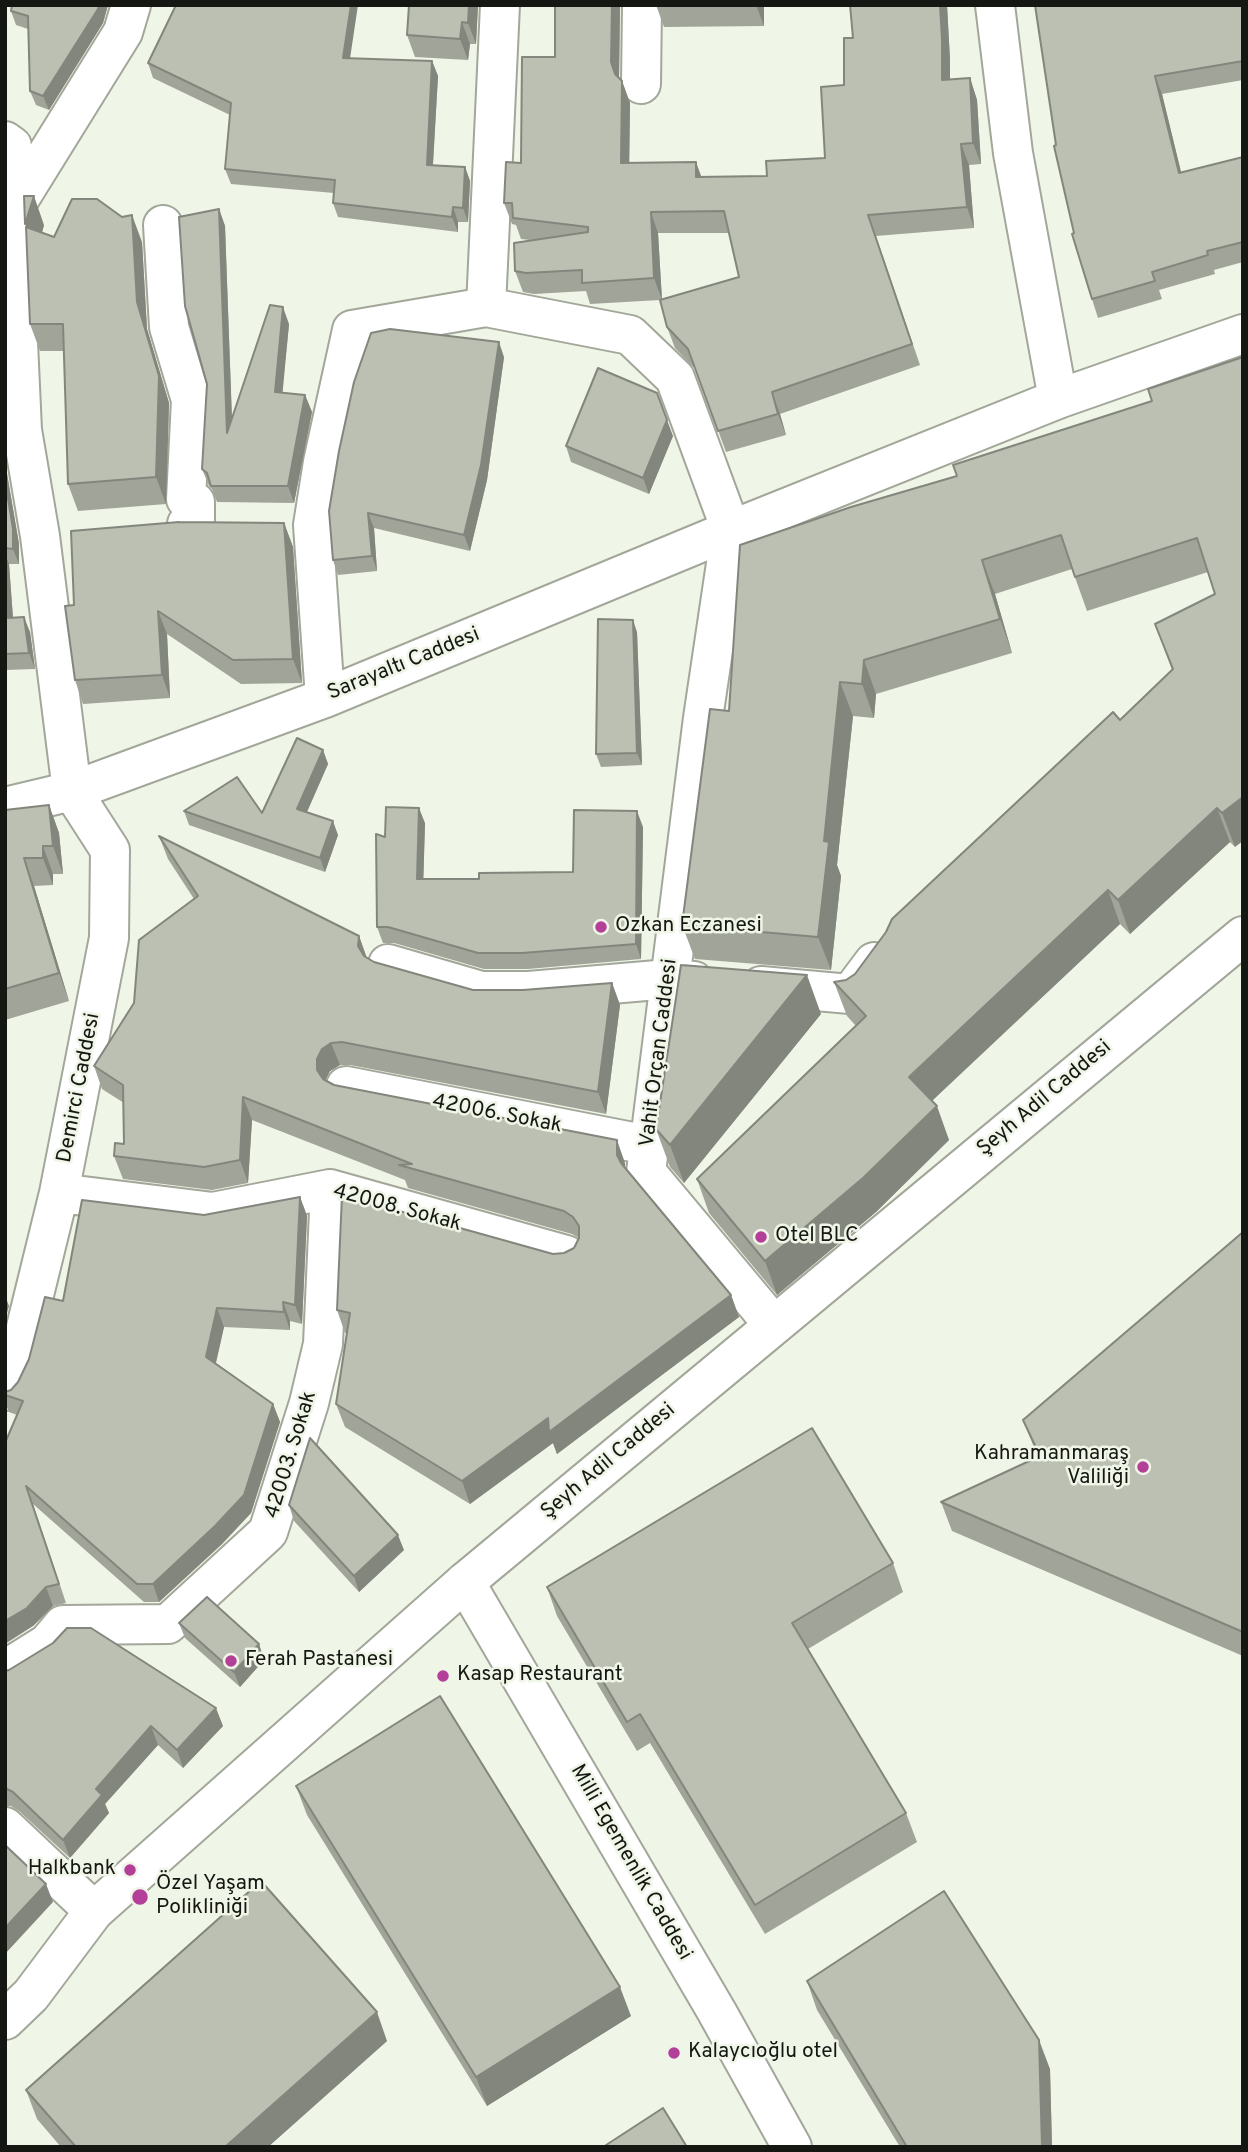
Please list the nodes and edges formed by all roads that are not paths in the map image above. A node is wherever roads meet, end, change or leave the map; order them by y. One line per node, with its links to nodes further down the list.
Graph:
1 (131, 5): 7 (street)
2 (500, 5): 9 (street)
3 (642, 5): 5 (street)
4 (995, 5): 12 (street)
5 (641, 84)
6 (5, 141): 7 (street)
7 (12, 211): 11 (street); 16 (street)
8 (163, 225): 13 (street)
9 (486, 307): 14 (street); 17 (street)
10 (1243, 334): 12 (street, Sarayaltı Caddesi)
11 (5, 399)
12 (1058, 399): 14 (street, Sarayaltı Caddesi)
13 (228, 524)
14 (731, 530): 17 (street, Sarayaltı Caddesi); 23 (street, Vahit Orçan Caddesi)
15 (78, 533): 16 (street)
16 (40, 536): 18 (street)
17 (325, 698): 18 (street, Sarayaltı Caddesi)
18 (72, 791): 19 (street, Sarayaltı Caddesi); 27 (street, Demirci Caddesi)
19 (5, 807)
20 (889, 935): 23 (street)
21 (1243, 936): 29 (street, Şeyh Adil Caddesi)
22 (388, 964): 23 (street)
23 (669, 979): 25 (street, Vahit Orçan Caddesi)
24 (346, 1086): 25 (street, 42006. Sokak)
25 (648, 1145): 29 (street, Vahit Orçan Caddesi)
26 (330, 1189): 27 (street, 42008. Sokak); 28 (street, 42008. Sokak); 32 (street, 42003. Sokak)
27 (59, 1193): 30 (street, Demirci Caddesi)
28 (566, 1255)
29 (773, 1324): 31 (street, Şeyh Adil Caddesi)
30 (5, 1391)
31 (465, 1582): 34 (street, Şeyh Adil Caddesi); 36 (street, Milli Egemenlik Caddesi)
32 (5, 1670)
33 (5, 1827): 34 (street)
34 (94, 1911): 35 (street, Şeyh Adil Caddesi)
35 (5, 2020)
36 (792, 2147)

